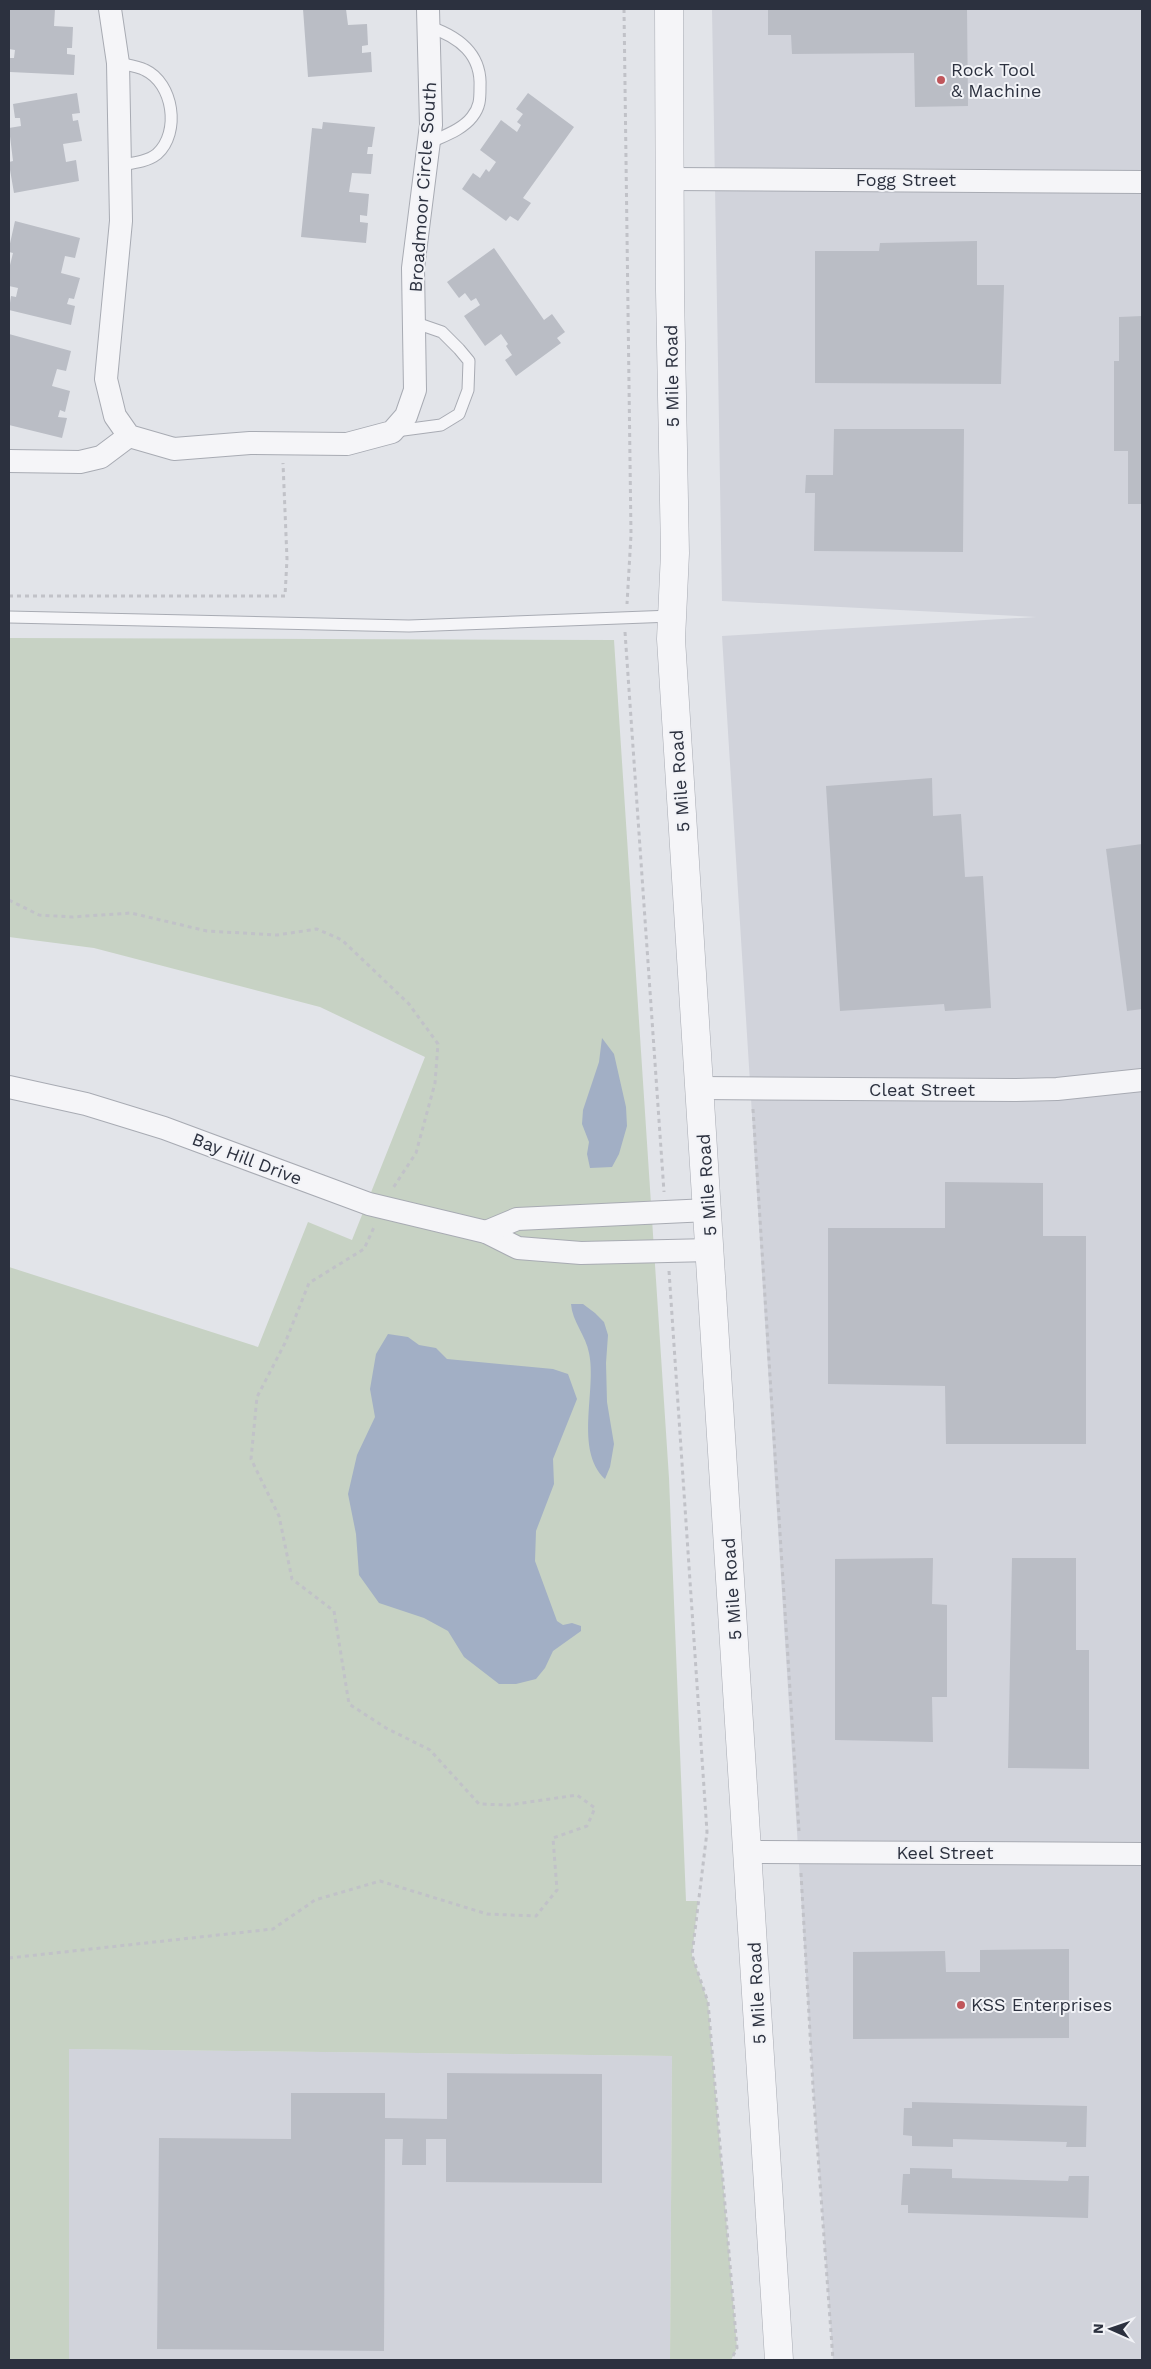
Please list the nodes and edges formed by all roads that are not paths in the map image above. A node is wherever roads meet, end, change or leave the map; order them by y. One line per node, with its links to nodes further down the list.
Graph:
1 (110, 9): 4 (street)
2 (668, 9): 7 (street, 5 Mile Road)
3 (429, 18): 5 (street, Broadmoor Circle South); 5 (lane)
4 (118, 63): 6 (street); 6 (lane)
5 (429, 143): 9 (street, Broadmoor Circle South)
6 (120, 166): 11 (street)
7 (669, 179): 8 (street, Fogg Street); 13 (street, 5 Mile Road)
8 (1142, 182)
9 (416, 323): 10 (street, Broadmoor Circle South); 10 (lane)
10 (392, 432): 11 (street)
11 (129, 436): 12 (street)
12 (9, 461)
13 (673, 616): 14 (lane); 17 (street, 5 Mile Road)
14 (9, 617)
15 (1142, 1080): 17 (street, Cleat Street)
16 (9, 1087): 19 (street, Bay Hill Drive)
17 (700, 1088): 18 (street, 5 Mile Road)
18 (708, 1210): 19 (street); 20 (street, 5 Mile Road)
19 (486, 1232): 20 (street, Bay Hill Drive)
20 (711, 1250): 21 (street, 5 Mile Road)
21 (748, 1852): 22 (street, Keel Street); 23 (street, 5 Mile Road)
22 (1142, 1854)
23 (779, 2360)

